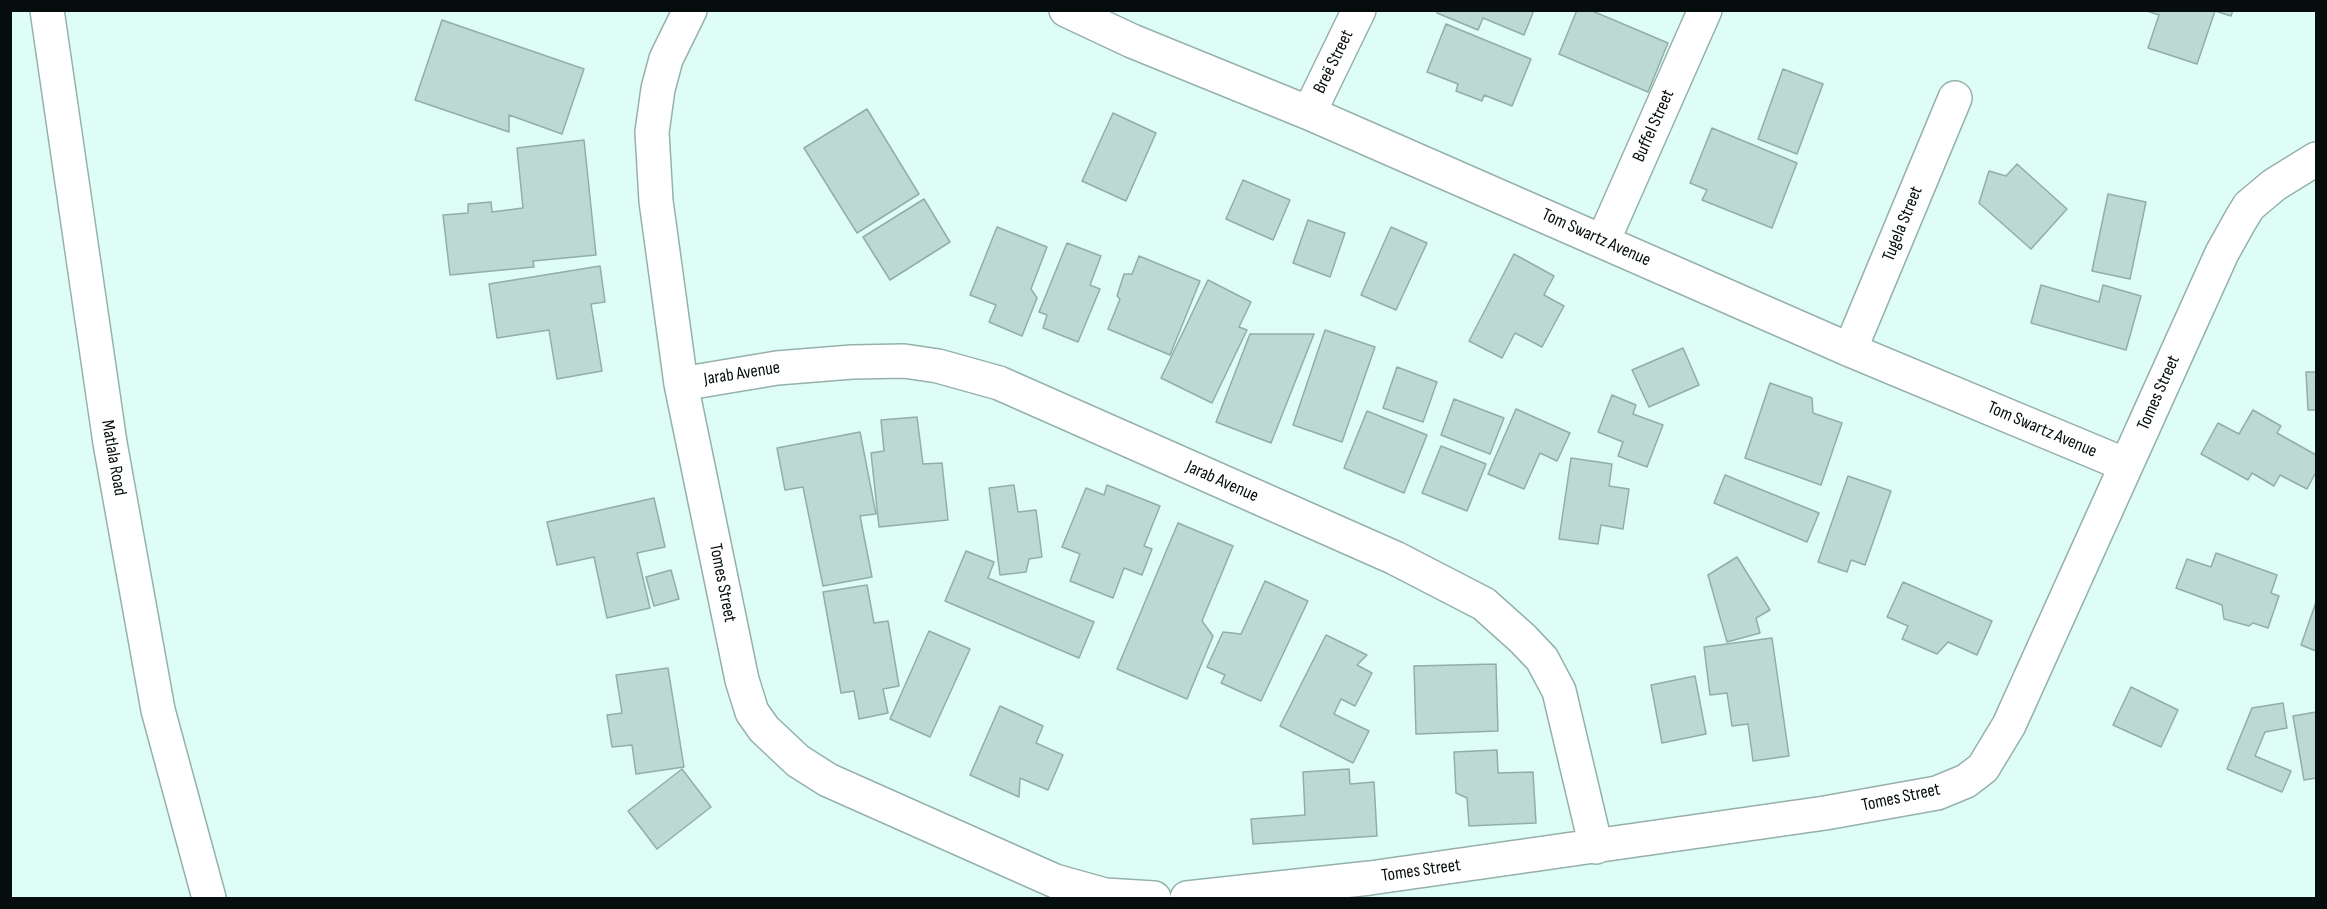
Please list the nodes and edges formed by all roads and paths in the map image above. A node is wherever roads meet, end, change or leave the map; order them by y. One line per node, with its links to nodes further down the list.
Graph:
1 (47, 10): 14 (street, Matlala Road)
2 (690, 10): 11 (street, Tomes Street)
3 (1066, 10): 7 (street, Tom Swartz Avenue)
4 (1359, 10): 7 (street, Breë Street)
5 (1705, 10): 9 (street, Buffel Street)
6 (1955, 98): 10 (street, Tugela Street)
7 (1309, 113): 9 (street, Tom Swartz Avenue)
8 (2316, 159): 12 (street, Tomes Street)
9 (1603, 241): 10 (street, Tom Swartz Avenue)
10 (1851, 350): 12 (street, Tom Swartz Avenue)
11 (681, 384): 13 (street, Jarab Avenue); 15 (street, Tomes Street)
12 (2126, 465): 13 (street, Tomes Street)
13 (1596, 847): 16 (street, Tomes Street)
14 (209, 898)
15 (1154, 898)
16 (1186, 898)

